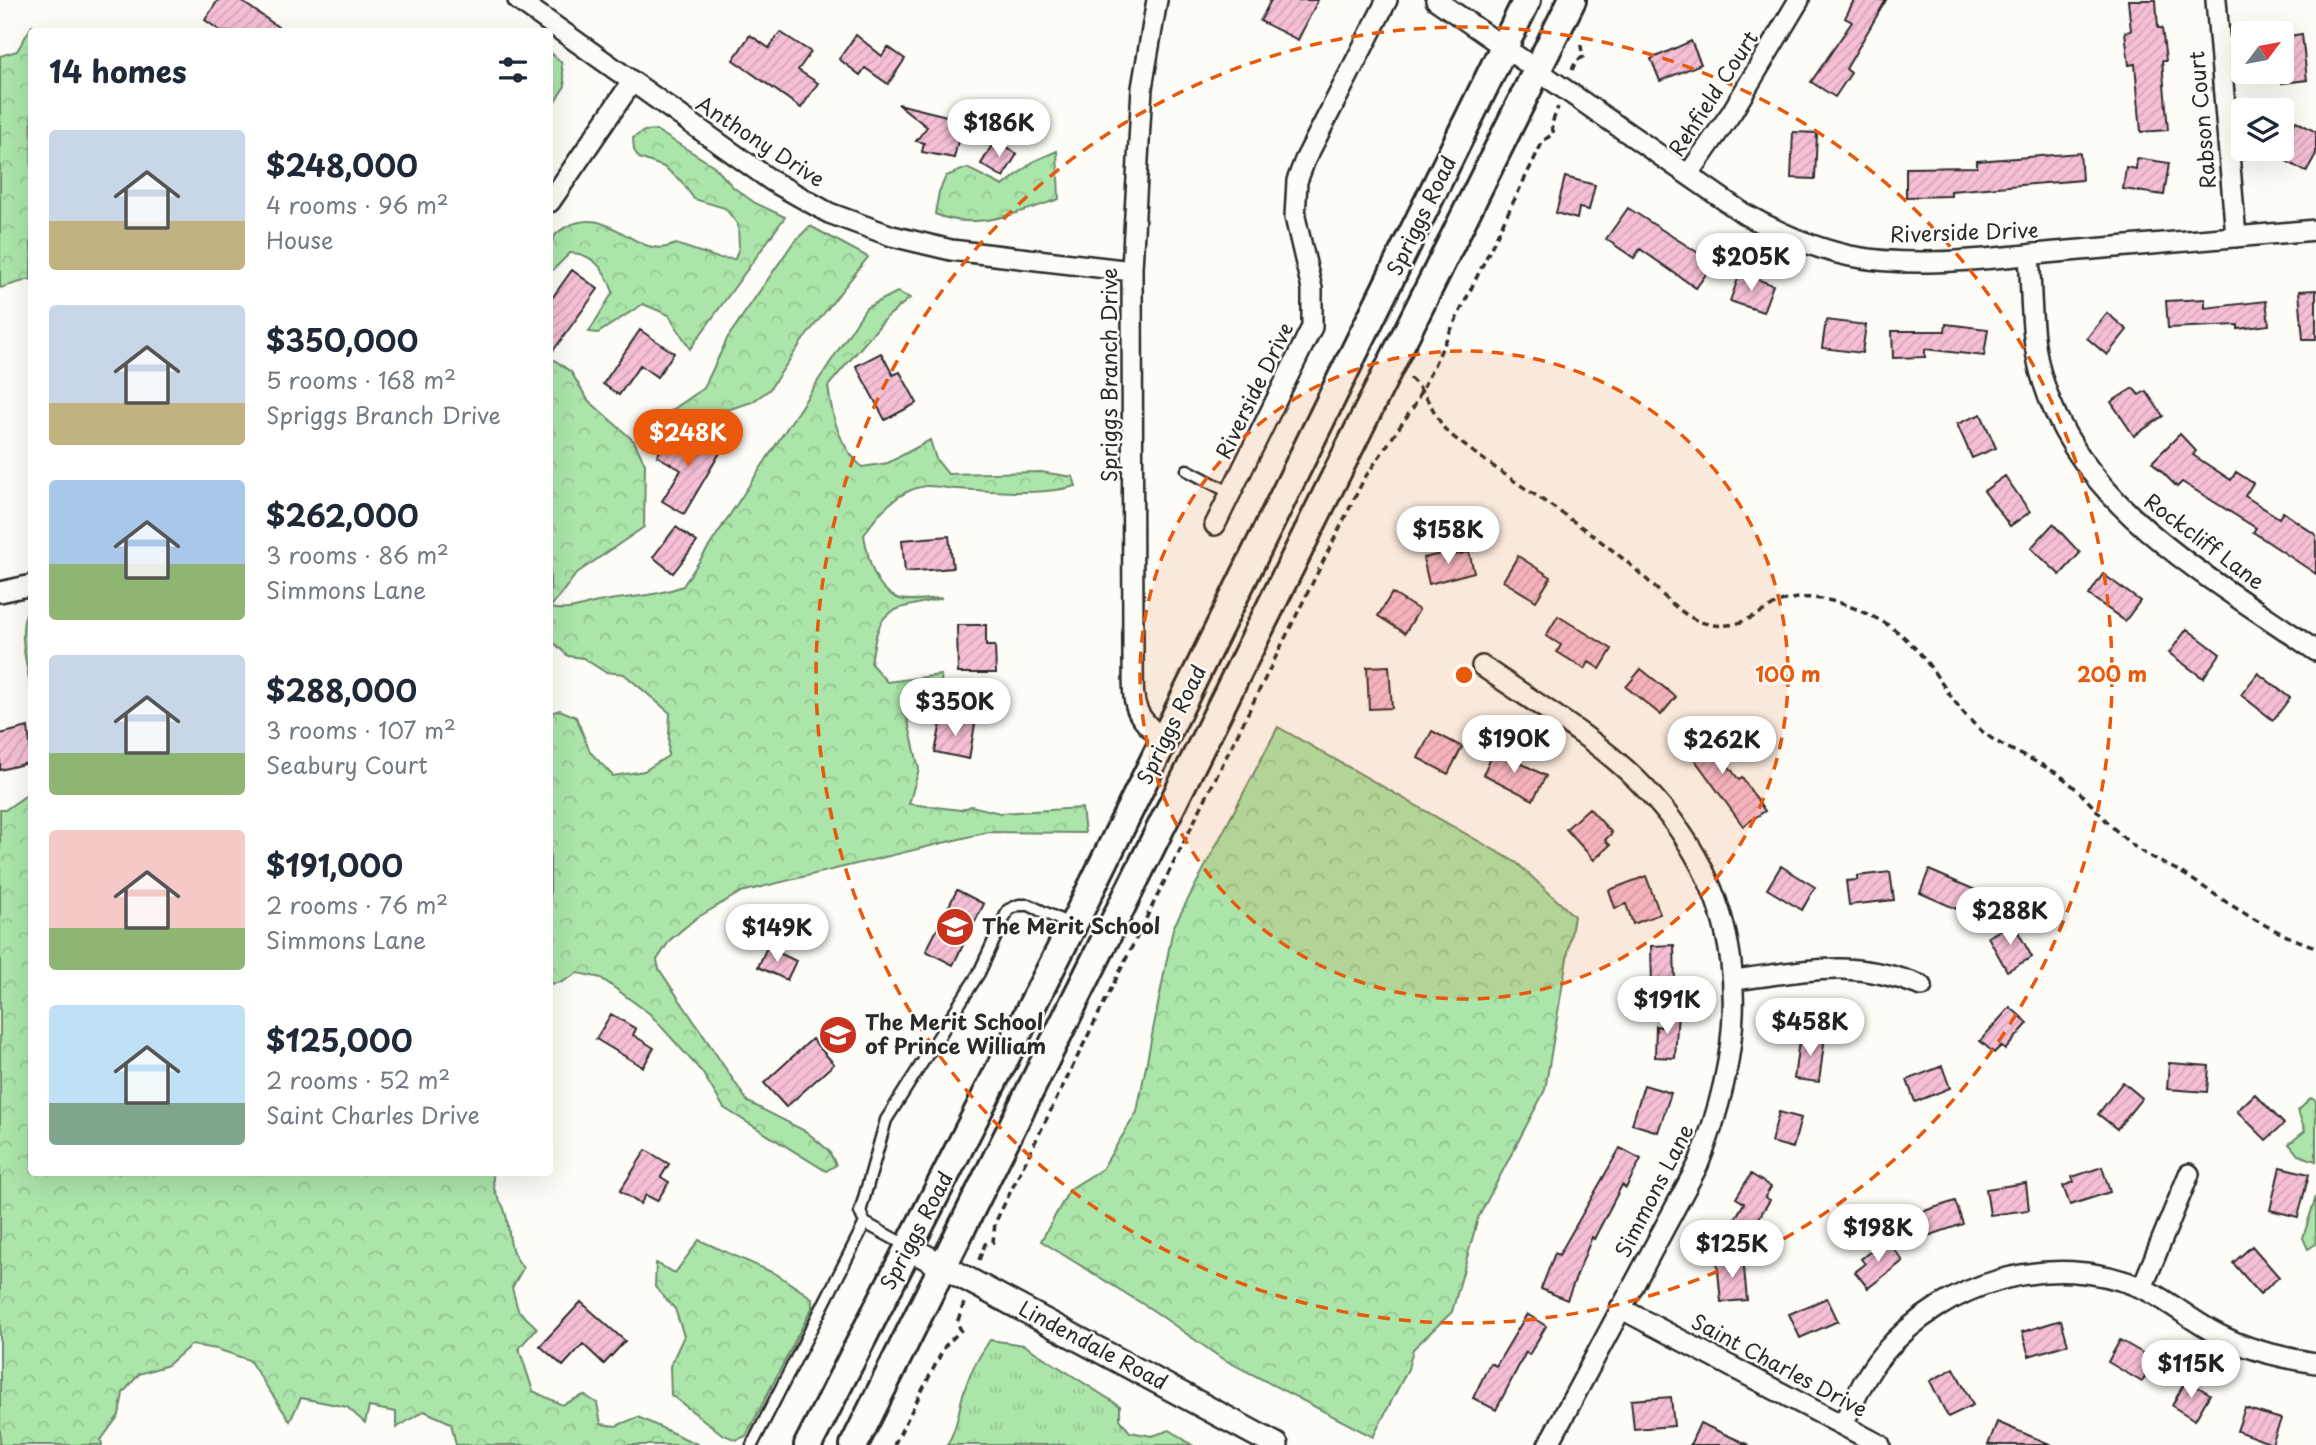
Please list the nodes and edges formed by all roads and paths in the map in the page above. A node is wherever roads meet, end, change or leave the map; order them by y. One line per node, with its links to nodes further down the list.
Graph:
1 (517, 0): 13 (street, Anthony Drive)
2 (1157, 0): 20 (street, Spriggs Branch Drive)
3 (1387, 0): 24 (street, Riverside Drive)
4 (1436, 0): 9 (street, Riverside Drive)
5 (1527, 0): 9 (main road, Spriggs Road)
6 (1572, 0): 12 (main road, Spriggs Road)
7 (1799, 0): 15 (street, Rehfield Court)
8 (2216, 0): 18 (street, Rabson Court)
9 (1505, 45): 12 (street, Riverside Drive); 30 (main road, Spriggs Road)
10 (1583, 57): 11 (path)
11 (1576, 61)
12 (1539, 68): 15 (street, Riverside Drive); 21 (main road, Spriggs Road)
13 (632, 82): 16 (street); 20 (street, Anthony Drive)
14 (1551, 126): 22 (path)
15 (1688, 175): 19 (street, Riverside Drive)
16 (553, 198)
17 (2316, 230): 18 (street, Riverside Drive)
18 (2236, 237): 19 (street, Riverside Drive)
19 (2029, 255): 28 (street, Rockcliff Lane)
20 (1132, 271): 30 (street, Spriggs Branch Drive)
21 (1393, 363): 22 (path); 39 (main road, Spriggs Road)
22 (1422, 389): 32 (path); 37 (path)
23 (1187, 470): 24 (lane)
24 (1231, 493): 25 (street, Riverside Drive)
25 (1215, 525)
26 (28, 586): 27 (street)
27 (0, 592)
28 (2316, 651)
29 (1482, 667): 33 (street, Simmons Lane)
30 (1164, 740): 31 (main road, Spriggs Road)
31 (1072, 926): 36 (lane); 38 (main road, Spriggs Road)
32 (2316, 947)
33 (1734, 980): 34 (street); 41 (street, Simmons Lane)
34 (1922, 986)
35 (2189, 1174): 40 (street)
36 (865, 1223): 38 (lane); 45 (lane)
37 (985, 1244)
38 (909, 1248): 39 (street, Lindendale Road); 46 (main road, Spriggs Road)
39 (944, 1267): 47 (main road, Spriggs Road); 49 (street, Lindendale Road)
40 (2142, 1288): 43 (street); 44 (street)
41 (1620, 1307): 44 (street, Saint Charles Drive); 50 (street, Simmons Lane)
42 (957, 1323): 48 (path)
43 (2316, 1363)
44 (1843, 1425): 51 (street, Saint Charles Drive)
45 (752, 1445)
46 (808, 1445)
47 (854, 1445)
48 (894, 1445)
49 (1276, 1445)
50 (1548, 1445)
51 (1880, 1445)

